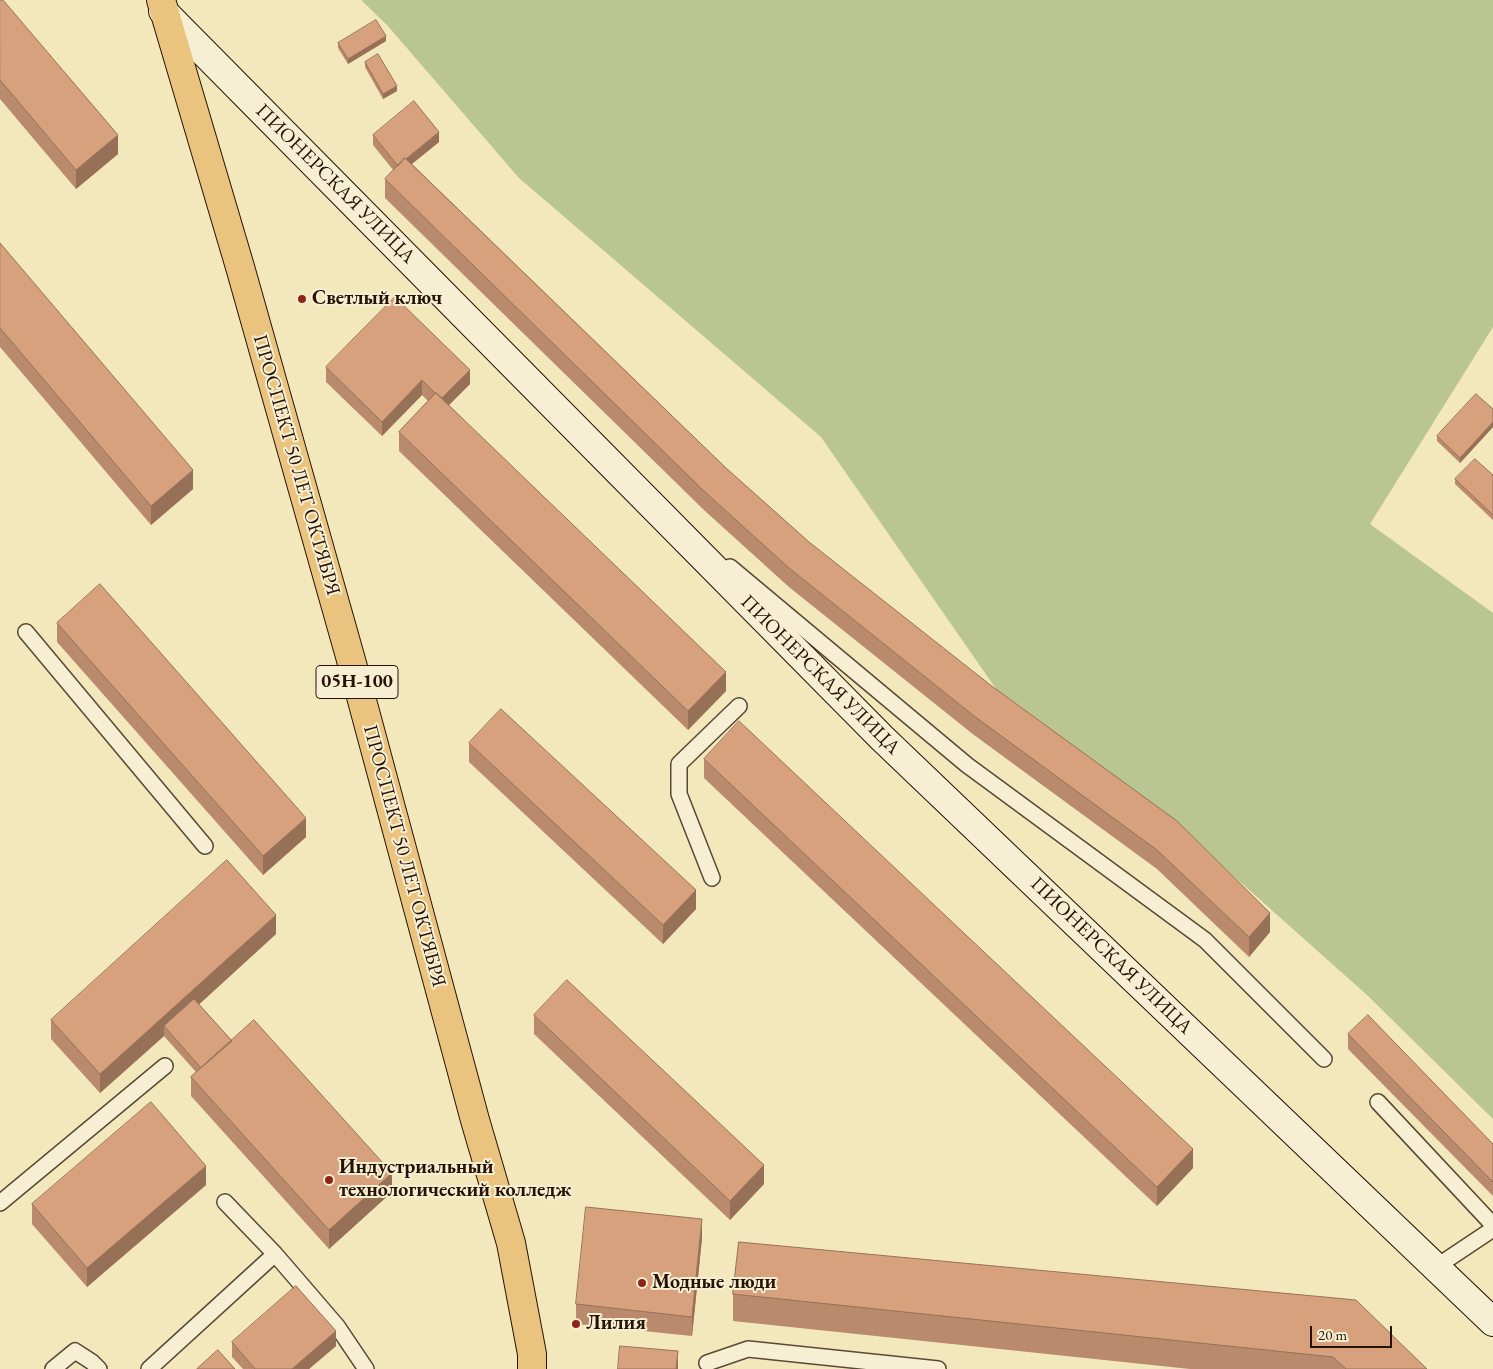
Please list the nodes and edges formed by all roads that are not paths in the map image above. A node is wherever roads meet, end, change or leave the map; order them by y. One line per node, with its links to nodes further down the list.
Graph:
1 (162, 5): 2 (main road, ПИОНЕРСКАЯ УЛИЦА); 22 (main road, ПРОСПЕКТ 50 ЛЕТ ОКТЯБРЯ / 05Н-100)
2 (636, 490): 7 (lane); 15 (main road, ПИОНЕРСКАЯ УЛИЦА)
3 (26, 632): 5 (lane)
4 (739, 706): 6 (lane)
5 (205, 846)
6 (712, 878)
7 (1324, 1058)
8 (165, 1066): 11 (lane)
9 (1378, 1102): 12 (lane)
10 (225, 1202): 14 (lane)
11 (0, 1203)
12 (1493, 1225)
13 (1493, 1229): 15 (lane)
14 (275, 1254): 20 (lane); 21 (lane)
15 (1436, 1267): 16 (main road, ПИОНЕРСКАЯ УЛИЦА)
16 (1493, 1322)
17 (707, 1363): 23 (lane)
18 (53, 1369): 19 (lane)
19 (99, 1369)
20 (149, 1369)
21 (366, 1369)
22 (532, 1369)
23 (938, 1369)

